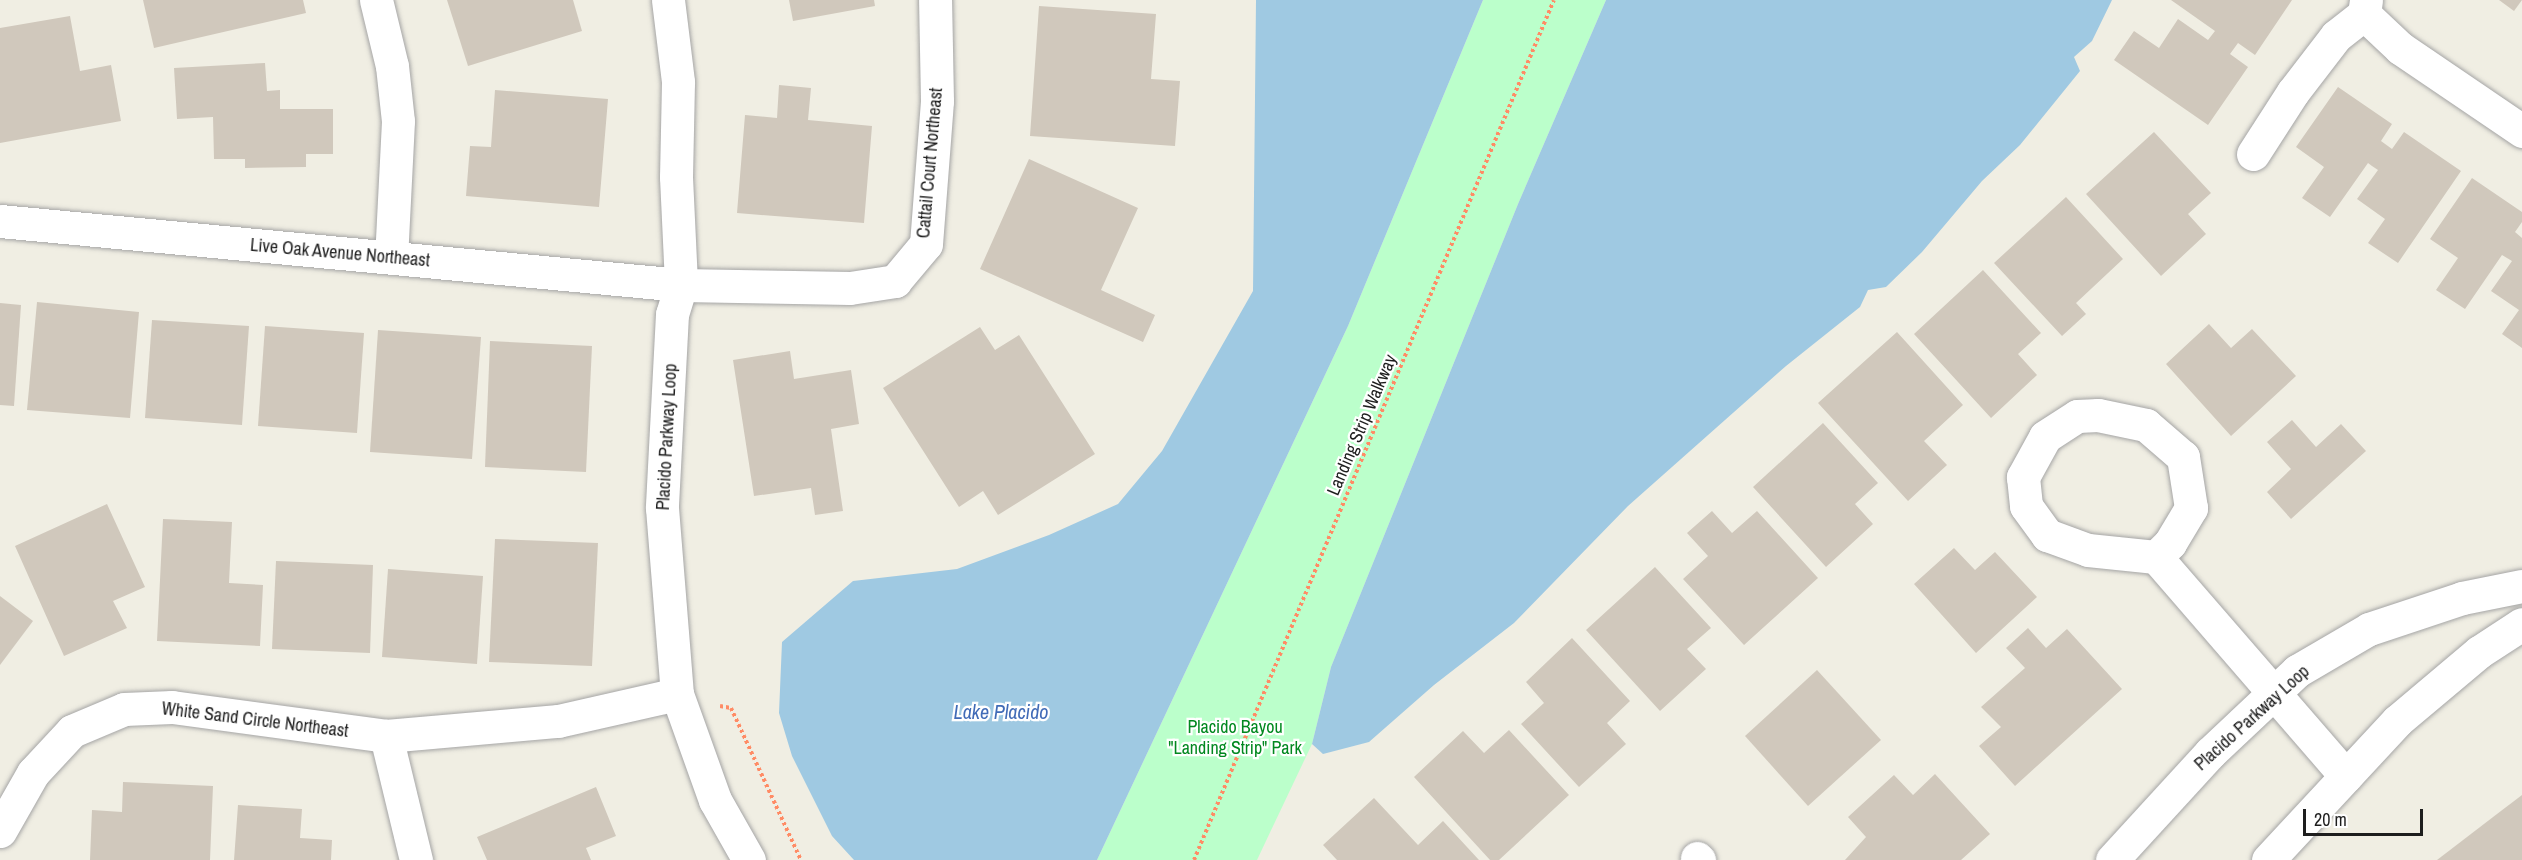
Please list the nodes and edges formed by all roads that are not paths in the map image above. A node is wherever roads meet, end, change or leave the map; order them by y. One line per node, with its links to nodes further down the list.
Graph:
1 (376, 0): 8 (street)
2 (668, 0): 9 (street, Placido Parkway Loop)
3 (935, 0): 9 (street, Cattail Court Northeast)
4 (2365, 7): 5 (street); 6 (street)
5 (2522, 131)
6 (2253, 154)
7 (0, 221): 8 (street, Live Oak Avenue Northeast)
8 (391, 257): 9 (street, Live Oak Avenue Northeast)
9 (681, 285): 14 (street, Placido Parkway Loop)
10 (2156, 557): 10 (street); 13 (street)
11 (2522, 586): 13 (street, Placido Parkway Loop)
12 (2522, 624): 16 (street)
13 (2274, 693): 16 (street); 20 (street, Placido Parkway Loop)
14 (681, 703): 15 (street, White Sand Circle Northeast); 19 (street, Placido Parkway Loop)
15 (386, 736): 17 (street, White Sand Circle Northeast); 18 (street)
16 (2346, 776): 21 (street)
17 (0, 831)
18 (416, 860)
19 (749, 860)
20 (2112, 860)
21 (2268, 860)

